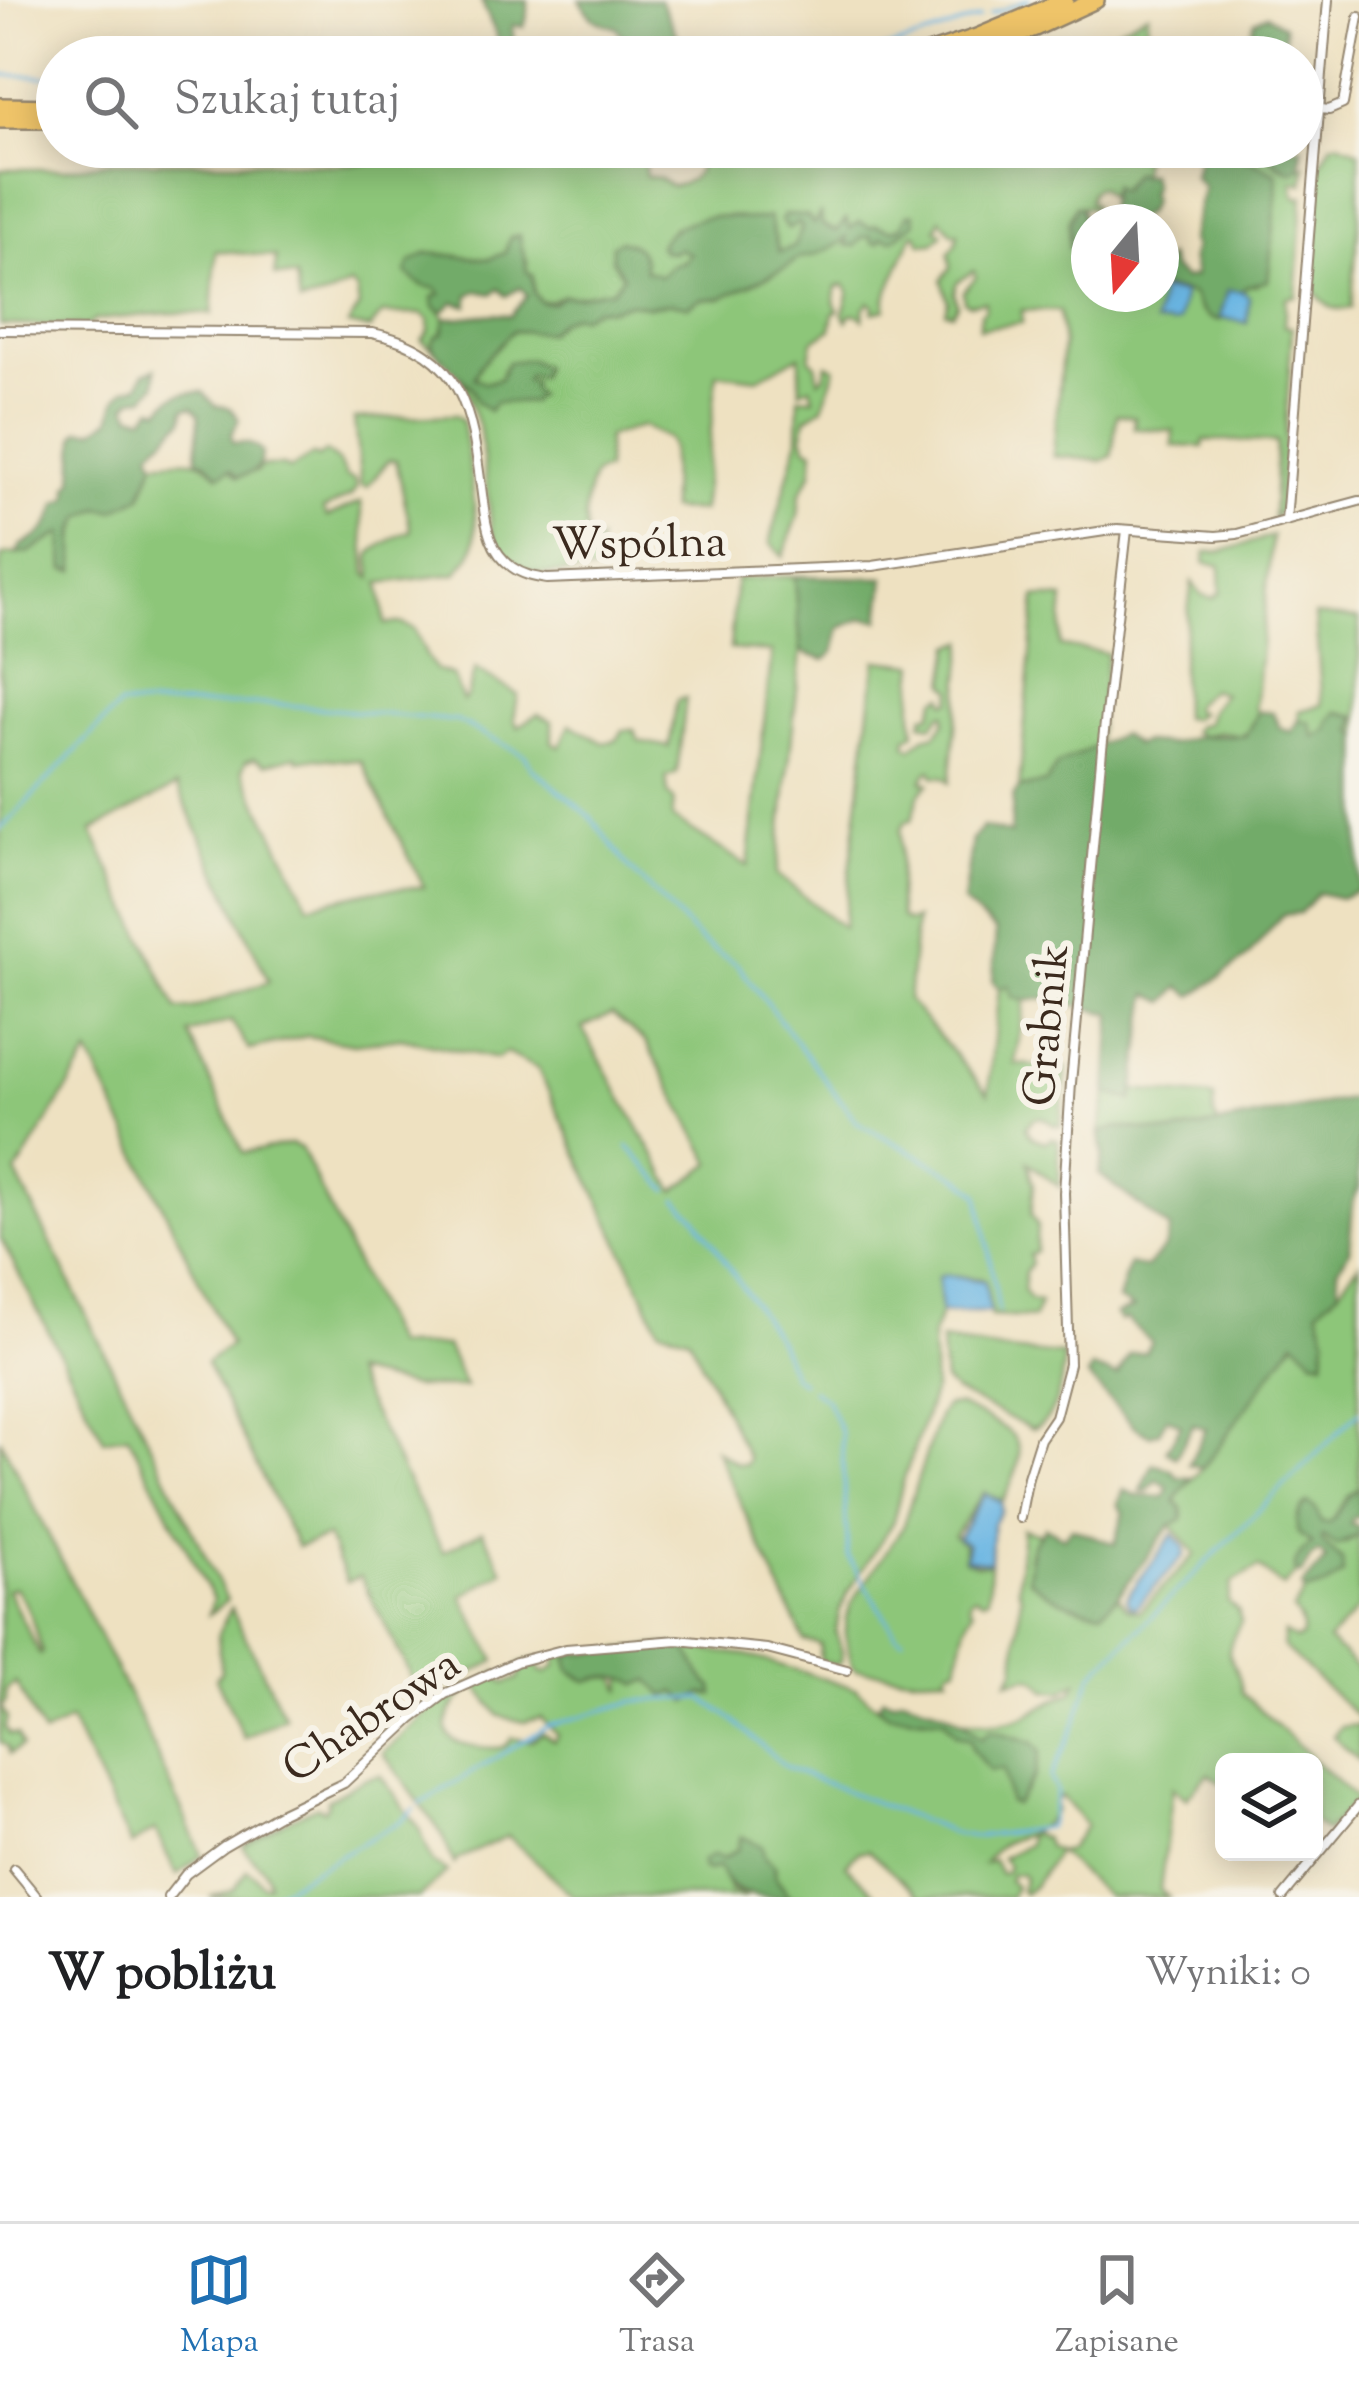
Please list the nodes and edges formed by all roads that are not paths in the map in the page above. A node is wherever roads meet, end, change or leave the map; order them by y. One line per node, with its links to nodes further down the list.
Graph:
1 (1065, 0): 5 (highway)
2 (1096, 0): 6 (highway)
3 (1328, 0): 7 (street)
4 (1359, 17): 10 (street)
5 (979, 36)
6 (1014, 36)
7 (1323, 78)
8 (0, 106): 9 (highway)
9 (36, 107)
10 (1323, 109)
11 (0, 120): 12 (highway)
12 (36, 121)
13 (1316, 168): 16 (street)
14 (0, 331): 17 (street, Wspólna)
15 (1359, 501): 16 (street, Wspólna)
16 (1286, 521): 17 (street, Wspólna)
17 (1127, 530): 18 (street, Grabnik)
18 (1020, 1518)
19 (847, 1670): 23 (street, Chabrowa)
20 (1359, 1805): 24 (street)
21 (14, 1869): 22 (street)
22 (37, 1897)
23 (168, 1897)
24 (1282, 1897)

